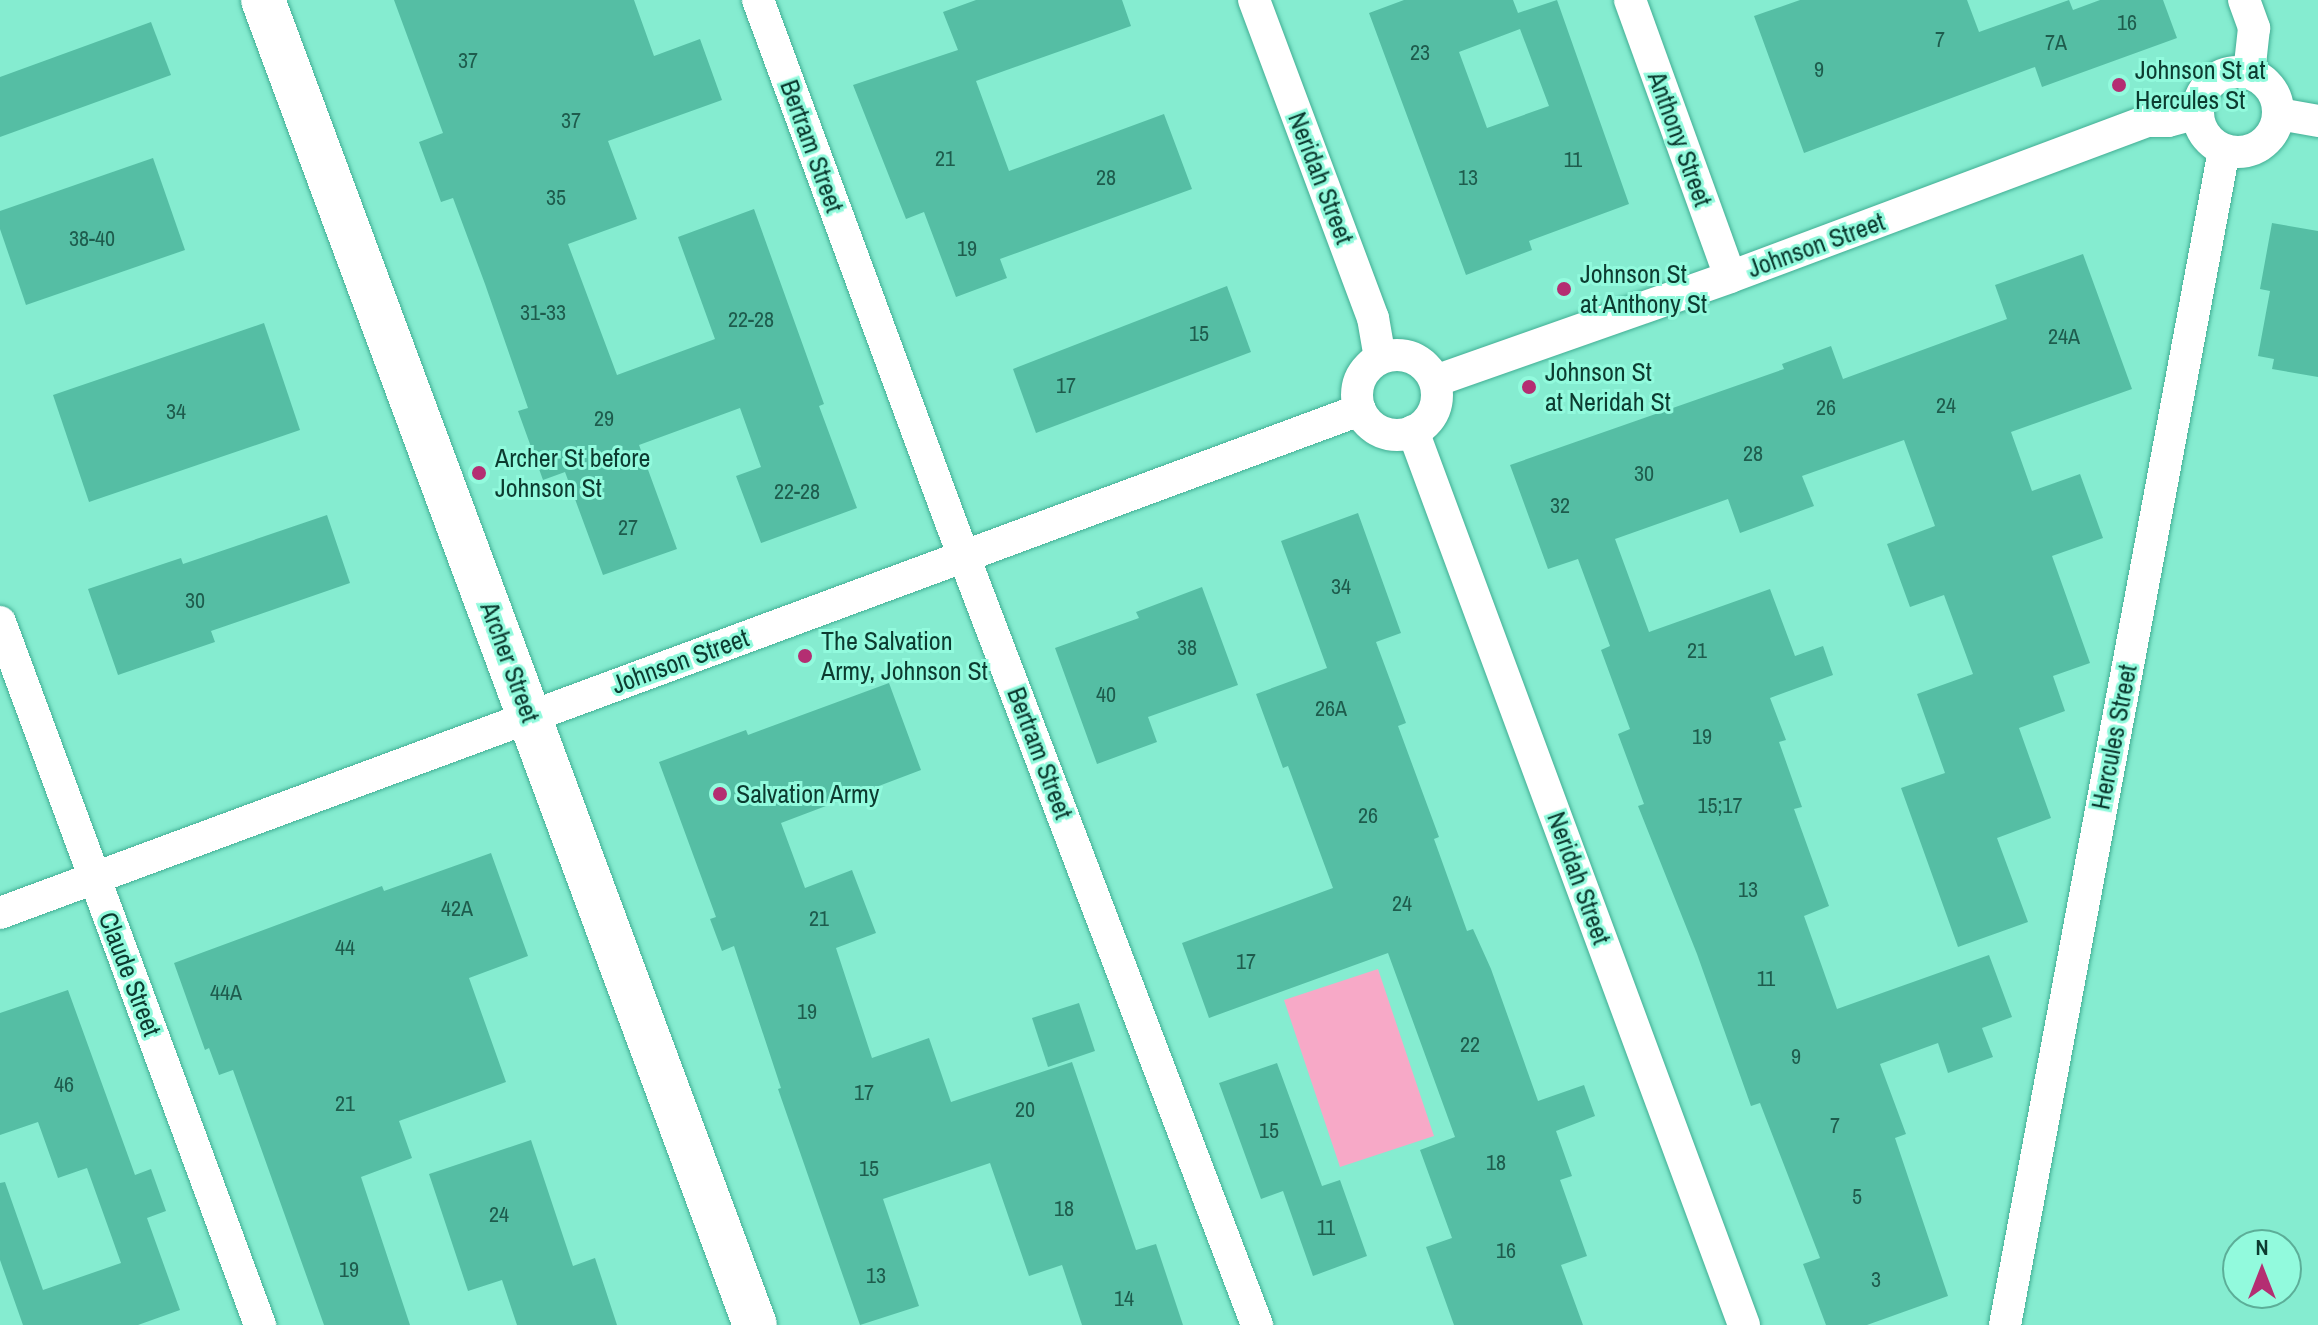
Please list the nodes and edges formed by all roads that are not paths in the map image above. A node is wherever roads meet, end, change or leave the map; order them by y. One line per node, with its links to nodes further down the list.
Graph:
1 (263, 0): 18 (main road, Archer Street)
2 (758, 0): 16 (street, Bertram Street)
3 (1254, 0): 12 (street, Neridah Street)
4 (1630, 0): 11 (street, Anthony Street)
5 (2244, 0): 6 (street)
6 (2249, 73): 7 (street); 8 (street)
7 (2197, 113): 10 (street); 11 (street, Johnson Street)
8 (2279, 114): 9 (street); 10 (street)
9 (2318, 121)
10 (2224, 150): 25 (street, Hercules Street)
11 (1730, 277): 13 (street, Johnson Street)
12 (1380, 358): 13 (street); 14 (street)
13 (1435, 381): 15 (street)
14 (1360, 410): 15 (street); 16 (street, Johnson Street)
15 (1413, 431): 24 (street, Neridah Street)
16 (965, 557): 18 (street, Johnson Street); 23 (street, Bertram Street)
17 (0, 622): 19 (street, Claude Street)
18 (530, 715): 19 (street, Johnson Street); 22 (main road, Archer Street)
19 (94, 879): 20 (street, Johnson Street); 21 (street, Claude Street)
20 (0, 913)
21 (260, 1325)
22 (755, 1325)
23 (1257, 1325)
24 (1744, 1325)
25 (2005, 1325)

